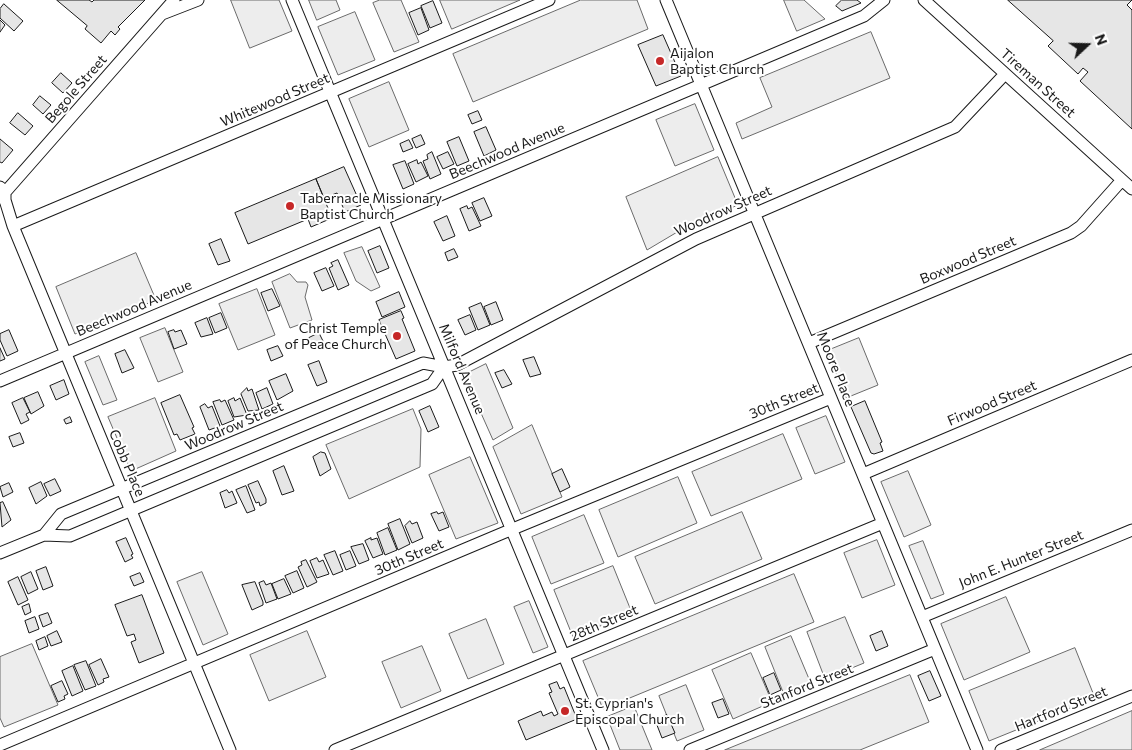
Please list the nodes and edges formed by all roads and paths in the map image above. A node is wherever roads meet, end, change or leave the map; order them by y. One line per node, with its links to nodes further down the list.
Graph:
1 (174, 0): 8 (street, Begole Street)
2 (198, 0): 8 (street)
3 (292, 0): 11 (street, Milford Avenue)
4 (549, 0): 11 (street, Whitewood Street)
5 (666, 0): 10 (street, Moore Place)
6 (884, 0): 10 (street, Beechwood Avenue)
7 (924, 0): 9 (street, Tireman Street)
8 (161, 14): 14 (street, Begole Street)
9 (1005, 74): 12 (street, Tireman Street); 15 (street, Woodrow Street)
10 (702, 85): 15 (street, Moore Place); 16 (street, Beechwood Avenue)
11 (330, 92): 16 (street, Milford Avenue); 17 (street, Whitewood Street)
12 (1122, 180): 13 (street, Tireman Street); 18 (street, Boxwood Street)
13 (1132, 189)
14 (2, 193): 17 (street, Cobb Place)
15 (756, 213): 18 (street, Moore Place); 21 (street, Woodrow Street)
16 (384, 219): 19 (street, Beechwood Avenue); 21 (street, Milford Avenue)
17 (12, 226): 19 (street, Cobb Place)
18 (809, 343): 23 (street, Moore Place)
19 (65, 353): 22 (street, Beechwood Avenue); 25 (street, Cobb Place)
20 (1132, 360): 24 (street, Firwood Street)
21 (444, 367): 25 (street, Woodrow Street); 26 (street, Woodrow Street); 28 (street, Milford Avenue)
22 (0, 381)
23 (832, 398): 24 (street, Moore Place); 28 (street, 30th Street)
24 (863, 474): 27 (street, Moore Place)
25 (122, 489): 26 (street, Cobb Place); 30 (street, Woodrow Street)
26 (130, 510): 30 (street, Woodrow Street); 35 (street, Cobb Place)
27 (883, 523): 32 (street, Moore Place); 34 (street, 28th Street)
28 (512, 530): 34 (street, Milford Avenue); 35 (street, 30th Street)
29 (1132, 530): 32 (street, John E. Hunter Street)
30 (44, 535): 31 (street, Woodrow Street)
31 (0, 553)
32 (922, 617): 33 (street, Moore Place)
33 (935, 649): 41 (street, Stanford Street); 42 (street, Moore Place)
34 (564, 655): 39 (street, 28th Street); 40 (street, Milford Avenue)
35 (194, 665): 37 (street, 30th Street); 38 (street, Cobb Place)
36 (1132, 696): 43 (street, Hartford Street)
37 (0, 746)
38 (230, 750)
39 (335, 750)
40 (603, 750)
41 (690, 750)
42 (977, 750)
43 (1001, 750)

